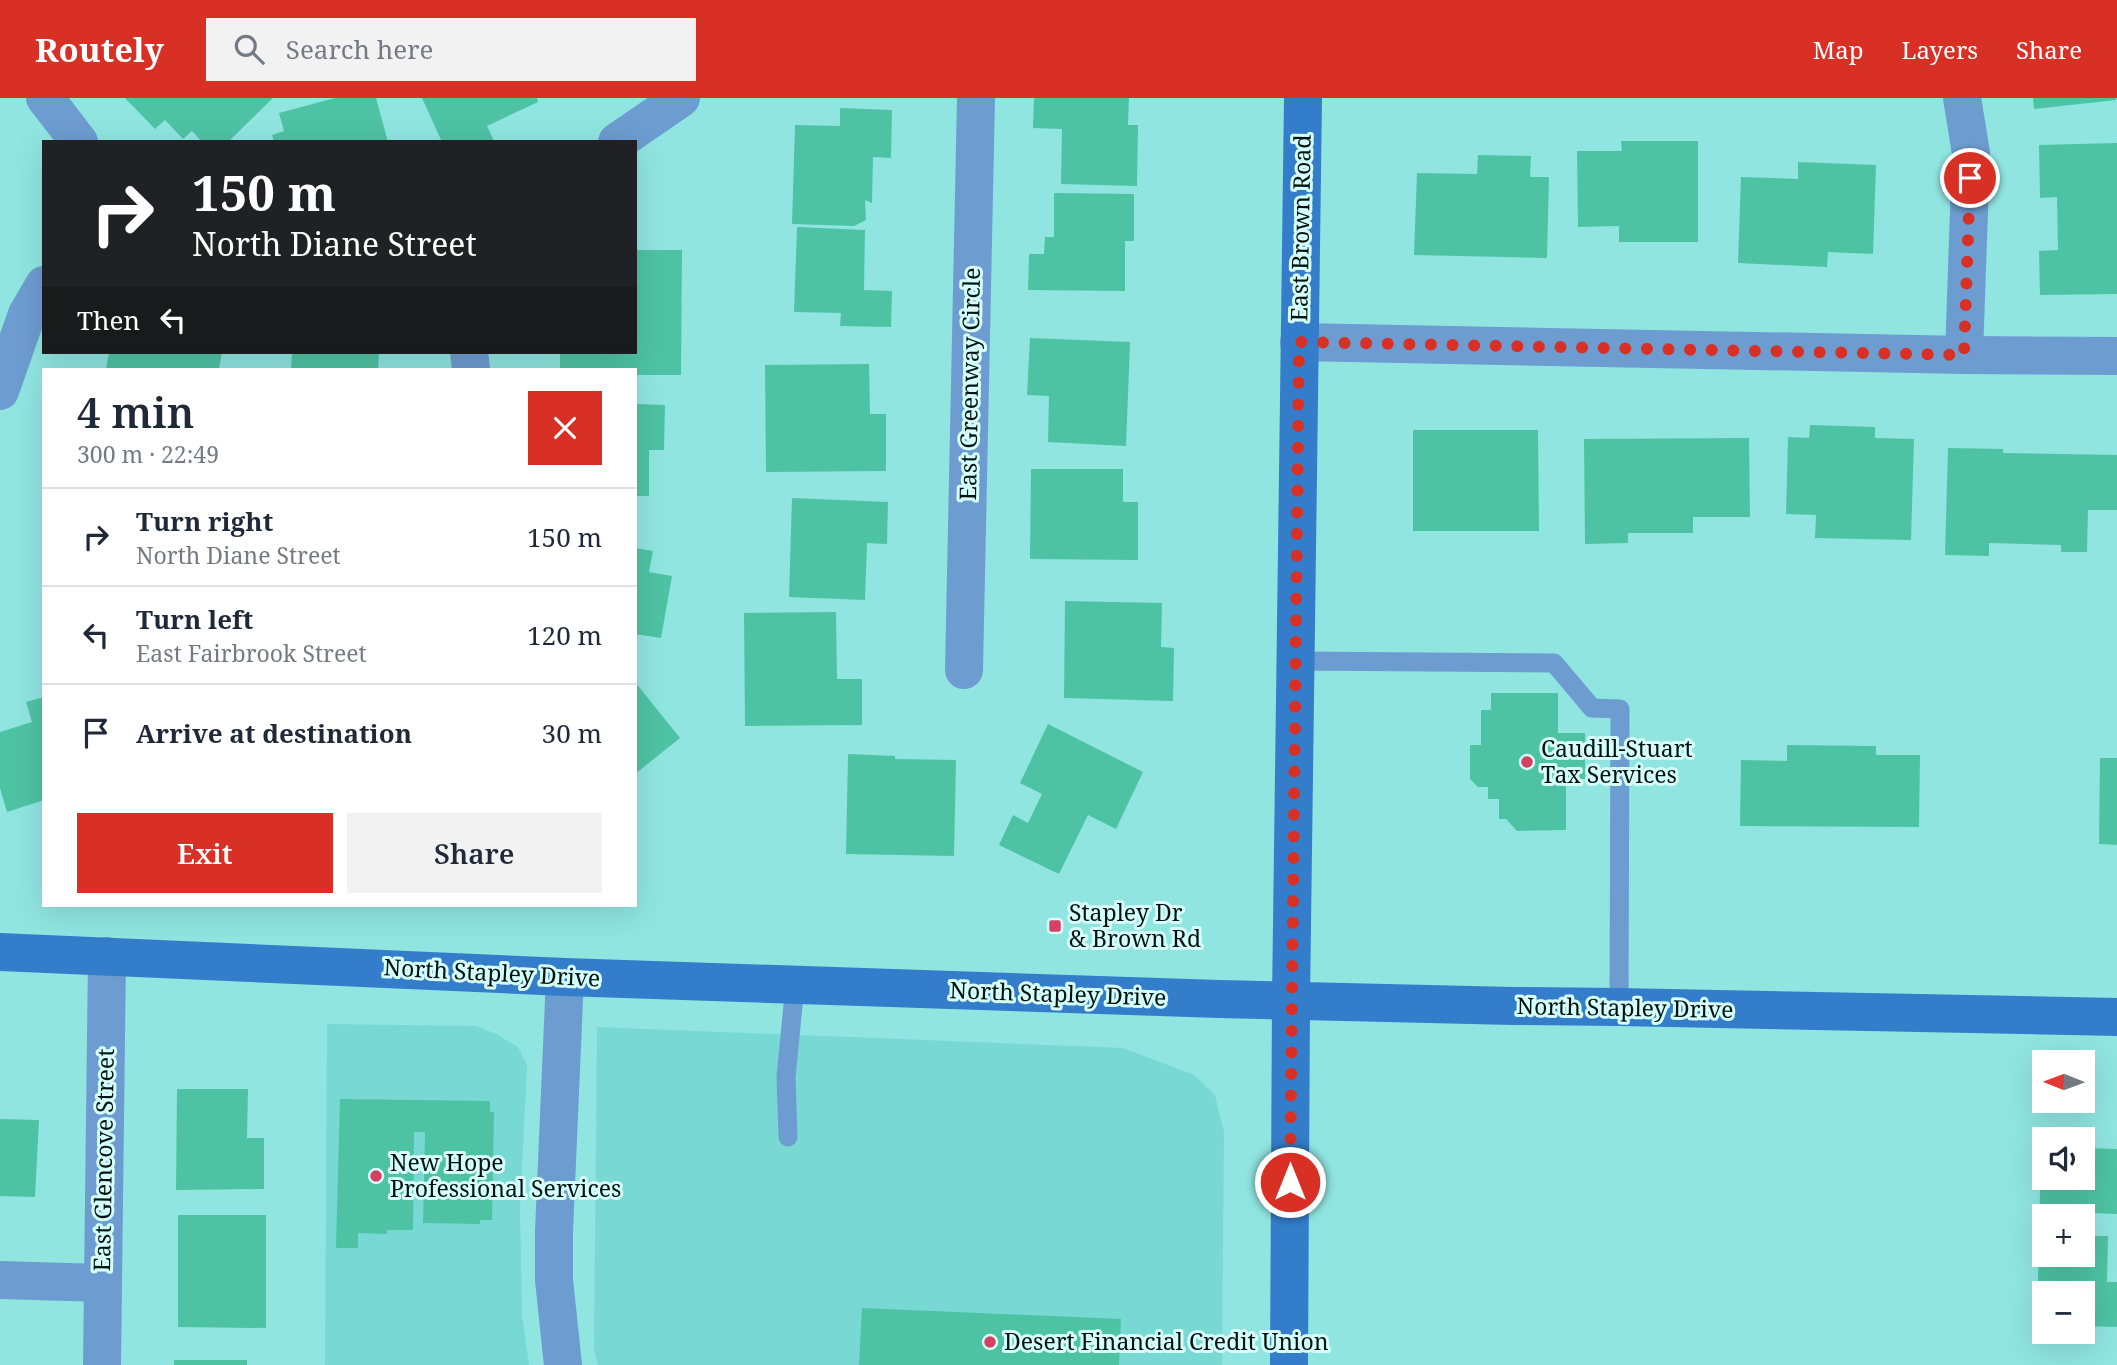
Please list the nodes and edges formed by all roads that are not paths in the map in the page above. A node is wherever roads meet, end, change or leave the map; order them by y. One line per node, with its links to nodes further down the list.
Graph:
1 (45, 98): 6 (street)
2 (681, 98): 7 (street)
3 (976, 98): 14 (street, East Greenway Circle)
4 (1303, 98): 9 (main road, East Brown Road)
5 (1962, 98): 10 (street)
6 (77, 140)
7 (620, 140)
8 (42, 288): 12 (street)
9 (1299, 342): 10 (street); 13 (main road, East Brown Road)
10 (1964, 355): 11 (street)
11 (2117, 356)
12 (0, 391)
13 (1295, 661): 19 (main road, East Brown Road); 20 (lane)
14 (964, 670)
15 (0, 952): 16 (main road, North Stapley Drive)
16 (107, 956): 17 (main road, North Stapley Drive); 24 (street, East Glencove Street)
17 (565, 976): 18 (main road, North Stapley Drive); 26 (street)
18 (795, 985): 19 (main road, North Stapley Drive); 22 (lane)
19 (1291, 1000): 20 (main road, North Stapley Drive); 27 (main road, East Brown Road)
20 (1619, 1007): 21 (main road, North Stapley Drive)
21 (2117, 1017)
22 (788, 1137)
23 (0, 1280): 24 (street)
24 (102, 1283): 25 (street, East Glencove Street)
25 (102, 1365)
26 (562, 1365)
27 (1289, 1365)

